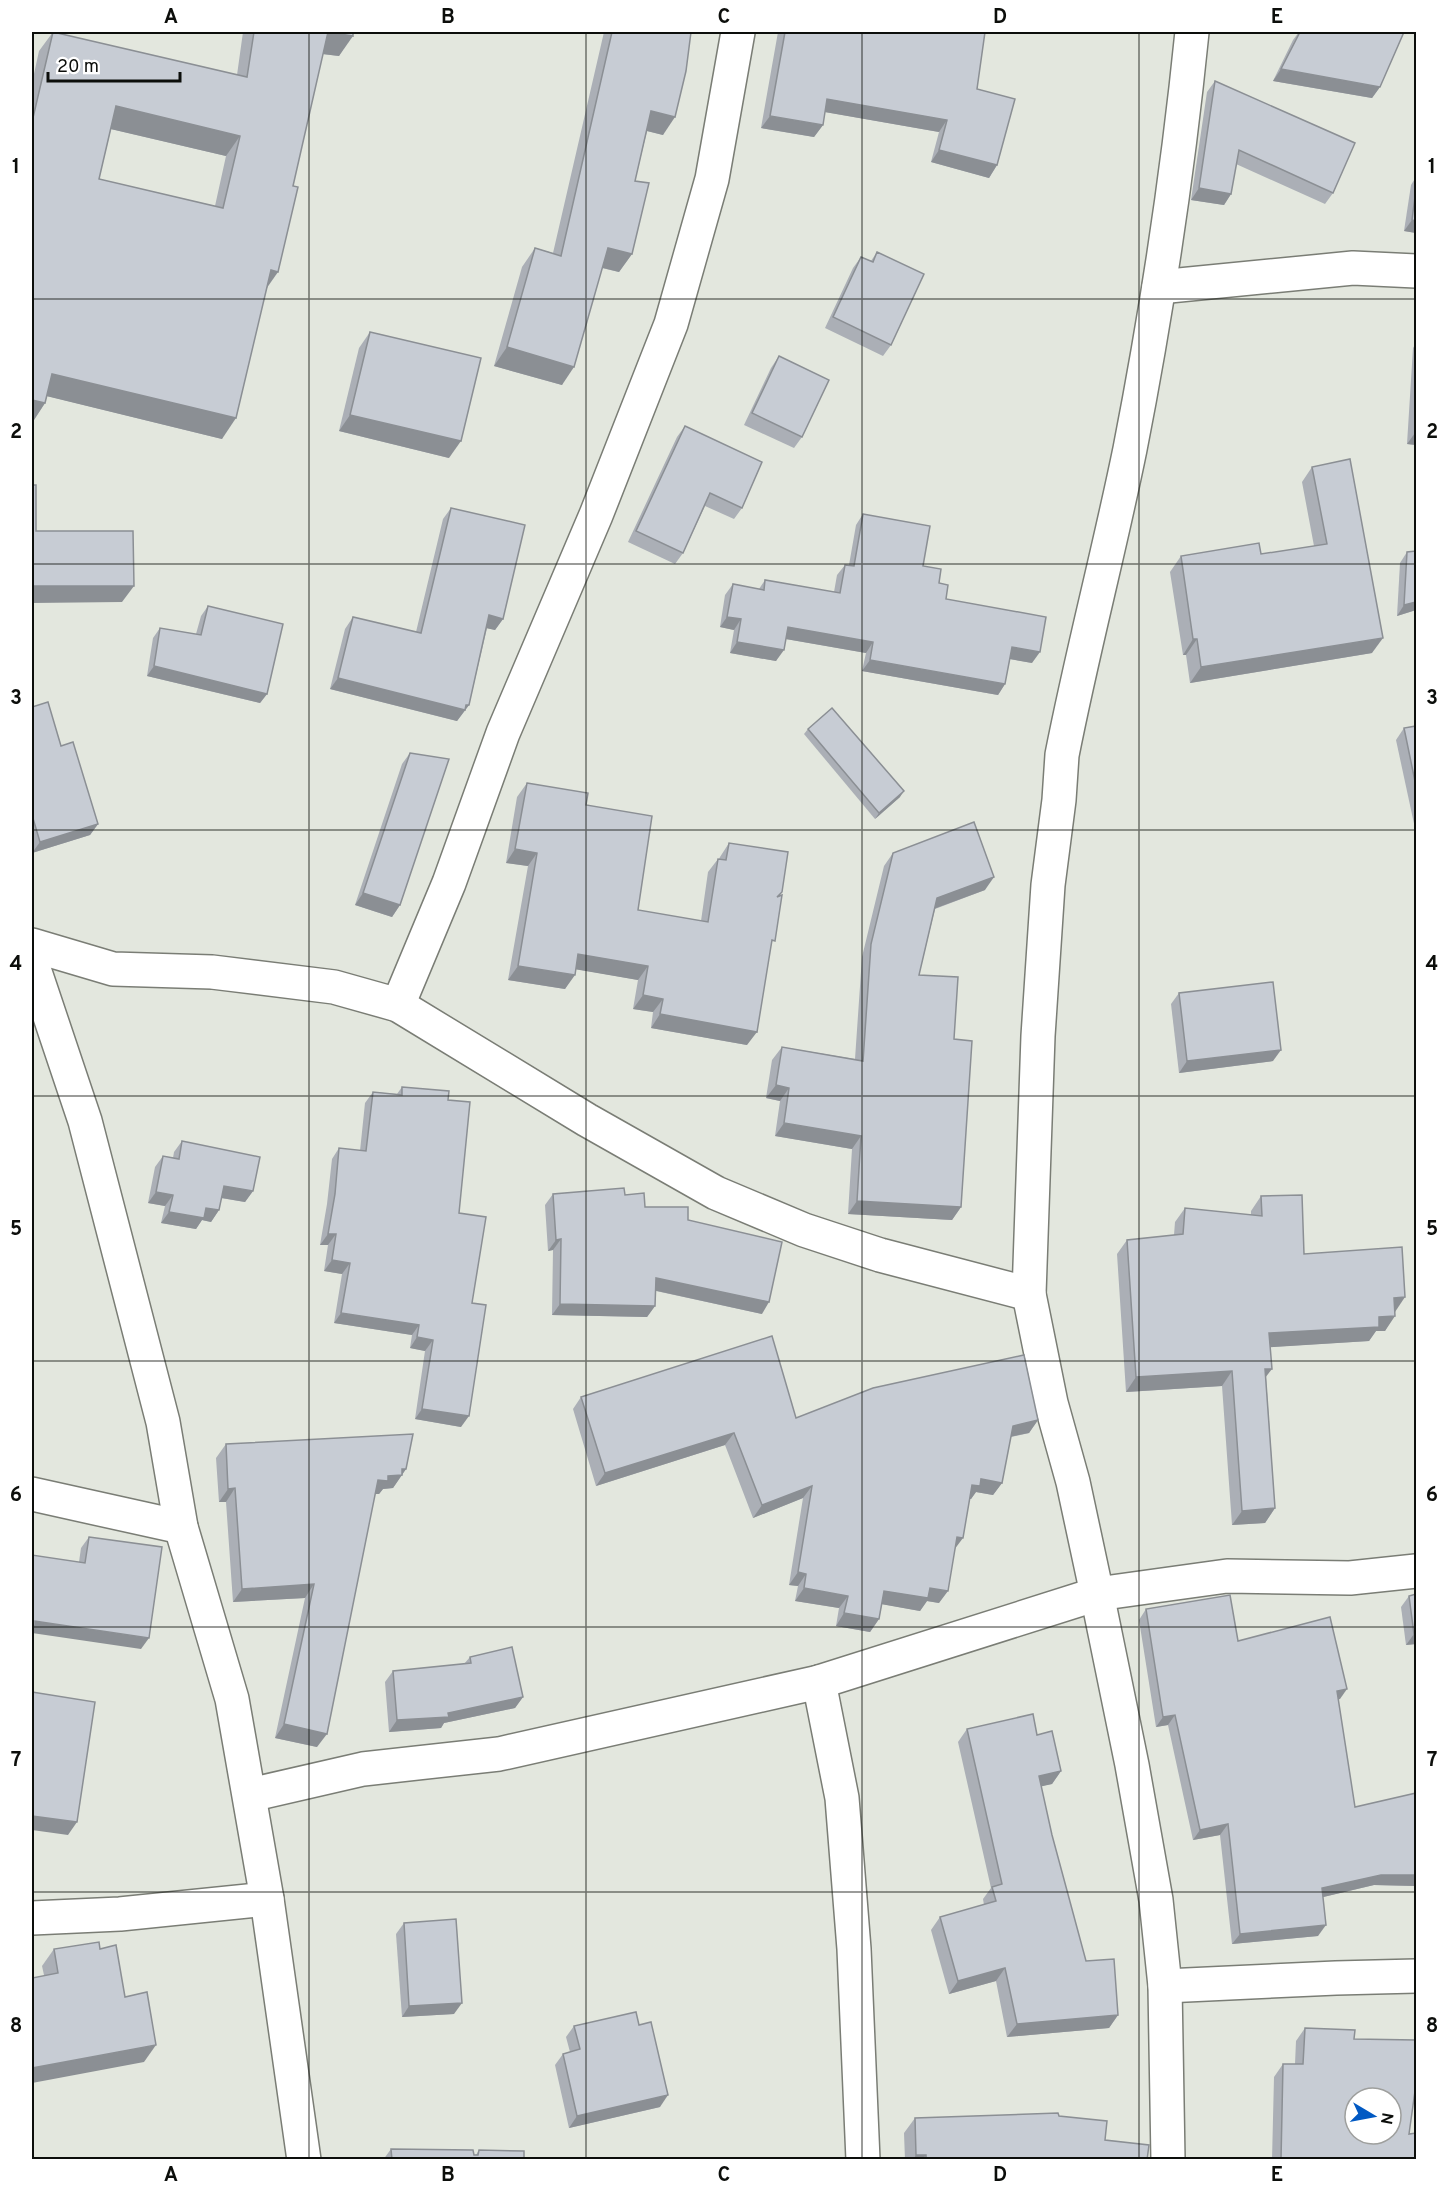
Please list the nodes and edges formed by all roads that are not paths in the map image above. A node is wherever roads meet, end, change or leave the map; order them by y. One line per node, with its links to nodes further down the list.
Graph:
1 (738, 32): 7 (street)
2 (1192, 32): 4 (street)
3 (1416, 271): 4 (street)
4 (1159, 287): 8 (street)
5 (32, 945): 7 (street)
6 (32, 963): 10 (street)
7 (398, 1005): 8 (street)
8 (1029, 1294): 12 (street)
9 (32, 1494): 10 (street)
10 (181, 1527): 14 (street)
11 (1416, 1571): 12 (street)
12 (1096, 1594): 13 (street); 18 (street)
13 (819, 1682): 14 (street); 20 (street)
14 (250, 1795): 15 (street)
15 (267, 1899): 16 (street); 19 (street)
16 (32, 1917)
17 (1416, 1976): 18 (street)
18 (1165, 1986): 21 (street)
19 (304, 2160)
20 (862, 2160)
21 (1168, 2160)

